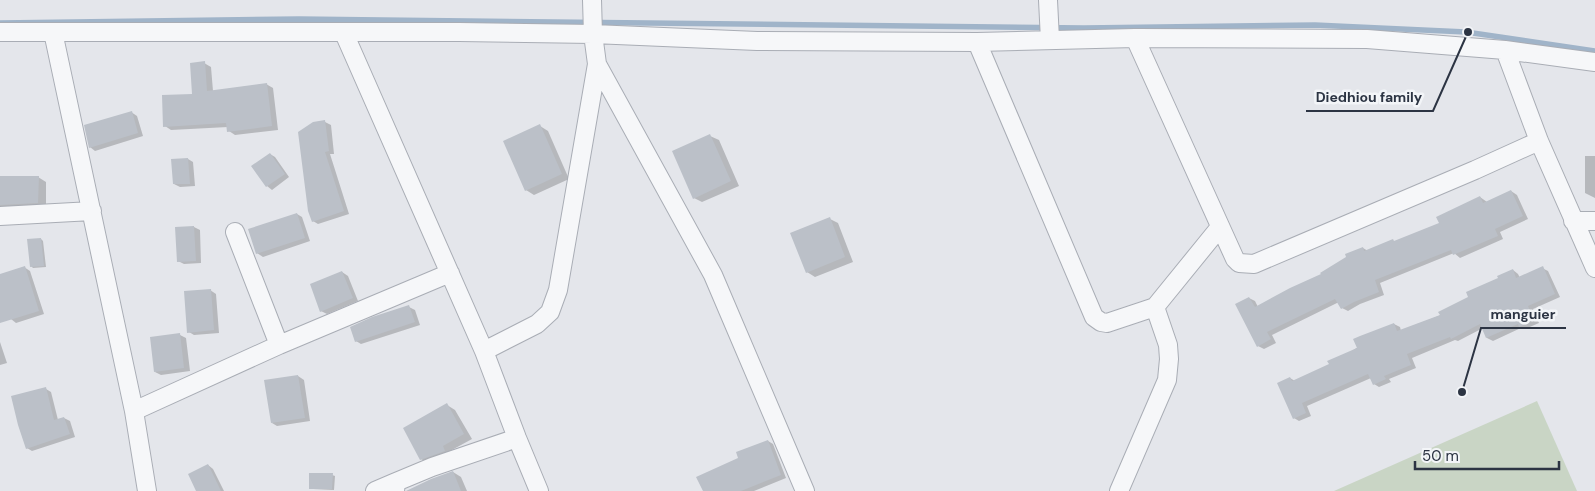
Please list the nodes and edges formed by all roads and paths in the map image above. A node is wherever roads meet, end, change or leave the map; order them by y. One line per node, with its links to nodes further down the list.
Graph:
1 (1048, 0): 7 (street)
2 (593, 19): 5 (street); 8 (street); 11 (street)
3 (0, 32): 4 (street)
4 (54, 32): 5 (street); 13 (street)
5 (344, 33): 20 (street)
6 (1134, 38): 7 (street); 9 (street); 17 (street)
7 (1050, 40): 8 (street)
8 (977, 42): 21 (street)
9 (1505, 50): 10 (street); 12 (street)
10 (1595, 62)
11 (597, 64): 23 (street); 30 (street)
12 (1539, 141): 15 (street); 17 (street)
13 (92, 212): 14 (street); 24 (street)
14 (0, 216)
15 (1574, 221): 16 (street); 19 (street)
16 (1595, 221)
17 (1220, 227): 21 (street)
18 (236, 232): 22 (street)
19 (1595, 268)
20 (450, 273): 22 (street); 23 (street)
21 (1155, 307): 31 (street)
22 (279, 346): 24 (street)
23 (484, 351): 25 (street)
24 (134, 411): 27 (street)
25 (517, 438): 26 (street); 29 (street)
26 (396, 487): 28 (street)
27 (147, 491)
28 (375, 491)
29 (539, 491)
30 (805, 491)
31 (1119, 491)

